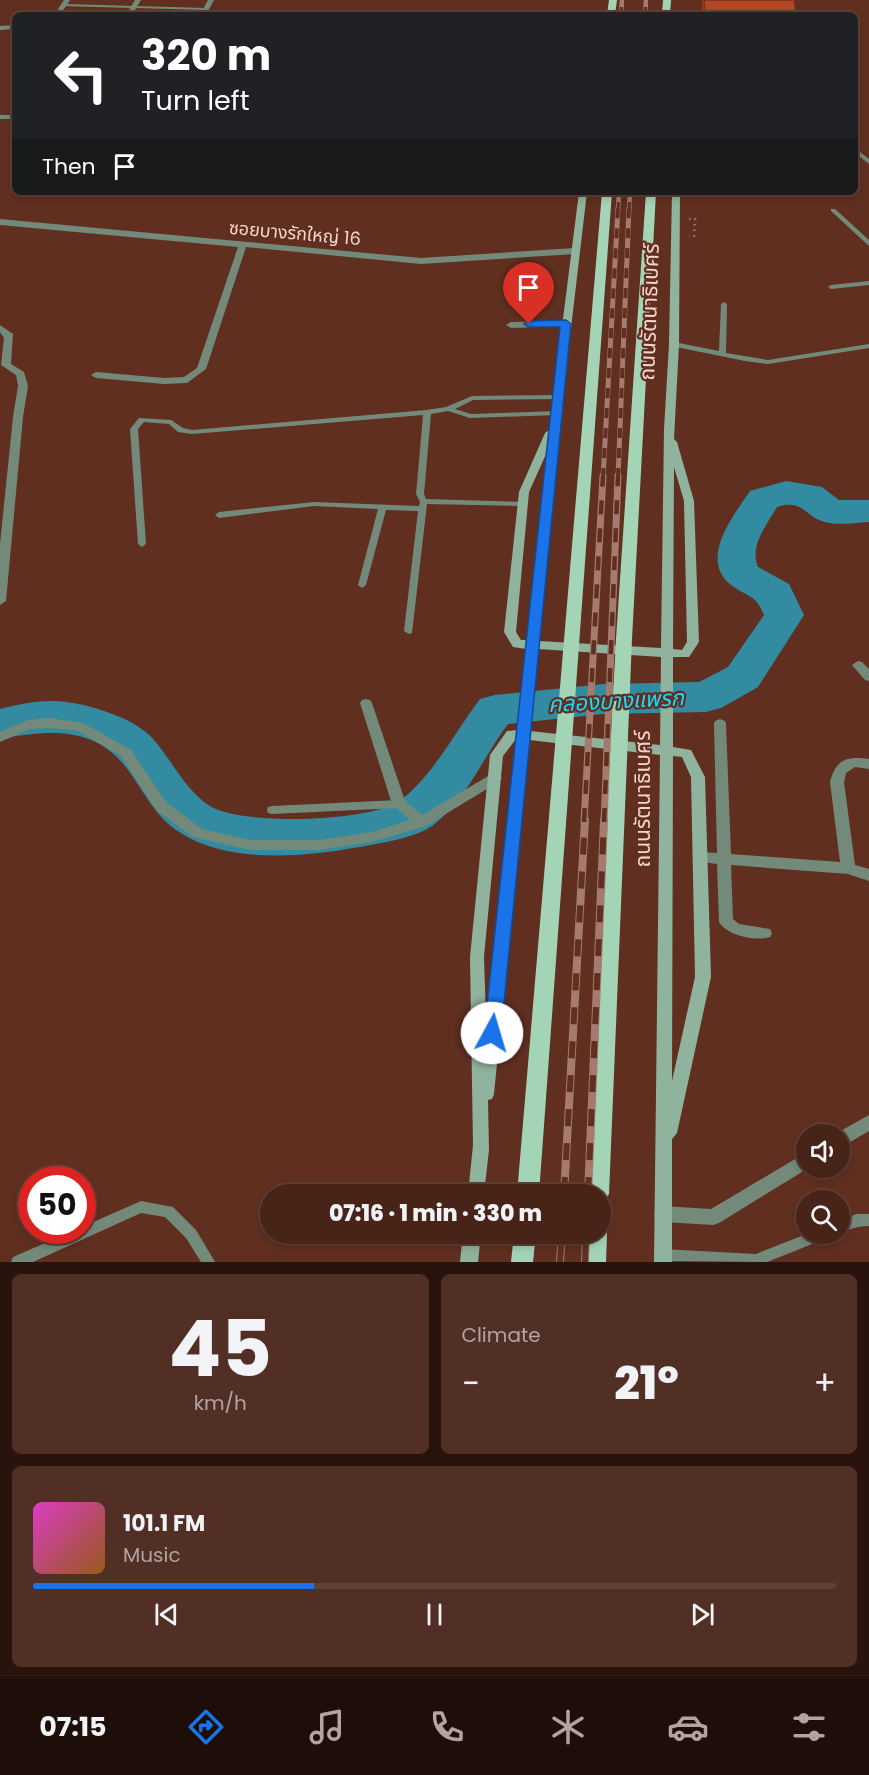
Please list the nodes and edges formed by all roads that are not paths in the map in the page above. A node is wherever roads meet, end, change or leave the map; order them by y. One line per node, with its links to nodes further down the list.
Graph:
1 (211, 0): 4 (street)
2 (65, 3): 3 (lane)
3 (136, 3): 4 (lane)
4 (205, 12)
5 (583, 195): 15 (main road)
6 (607, 195): 59 (main road)
7 (651, 195): 60 (main road, ถนนรัตนาธิเบศร์)
8 (676, 195): 22 (main road, ถนนรัตนาธิเบศร์)
9 (833, 210): 13 (lane)
10 (0, 222): 11 (street, ซอยบางรักใหญ่ 16)
11 (12, 223): 12 (street); 14 (street, ซอยบางรักใหญ่ 16)
12 (0, 230)
13 (869, 244)
14 (243, 245): 15 (street, ซอยบางรักใหญ่ 16); 25 (street)
15 (575, 251): 19 (main road)
16 (869, 283): 17 (lane)
17 (831, 287)
18 (724, 304): 24 (lane)
19 (566, 324): 20 (street); 26 (main road)
20 (511, 325)
21 (0, 328): 37 (street)
22 (674, 344): 24 (lane); 30 (main road, ถนนรัตนาธิเบศร์)
23 (869, 346): 24 (lane)
24 (723, 352)
25 (96, 375)
26 (558, 397): 27 (lane); 29 (main road)
27 (448, 409): 28 (lane); 29 (lane)
28 (427, 412): 32 (lane); 35 (lane)
29 (556, 417): 31 (main road); 55 (main road)
30 (669, 429): 31 (main road); 56 (main road, ถนนรัตนาธิเบศร์)
31 (523, 504): 32 (lane)
32 (422, 505): 33 (lane); 38 (lane)
33 (383, 507): 34 (lane); 36 (lane)
34 (219, 515)
35 (142, 544)
36 (362, 585)
37 (0, 601)
38 (409, 631)
39 (858, 664): 40 (street)
40 (869, 677)
41 (366, 703): 47 (street)
42 (720, 724): 49 (street)
43 (0, 737): 47 (street)
44 (869, 764): 50 (street)
45 (495, 778): 47 (street); 48 (main road); 55 (main road)
46 (272, 810): 47 (lane)
47 (410, 813)
48 (700, 856): 49 (street); 56 (main road)
49 (724, 858): 50 (street); 52 (street)
50 (848, 868): 51 (street)
51 (869, 874)
52 (765, 933)
53 (869, 1122): 54 (street)
54 (850, 1134)
55 (481, 1150): 58 (main road)
56 (663, 1160): 61 (main road, ถนนรัตนาธิเบศร์)
57 (796, 1167): 61 (street)
58 (477, 1184)
59 (529, 1184)
60 (598, 1184)
61 (663, 1214): 68 (main road, ถนนรัตนาธิเบศร์)
62 (869, 1220): 63 (lane)
63 (850, 1223)
64 (471, 1244): 71 (main road)
65 (524, 1244): 72 (main road)
66 (596, 1244): 73 (main road)
67 (797, 1244): 68 (lane)
68 (662, 1258)
69 (18, 1262): 70 (lane)
70 (208, 1262)
71 (469, 1262)
72 (522, 1262)
73 (595, 1262)

